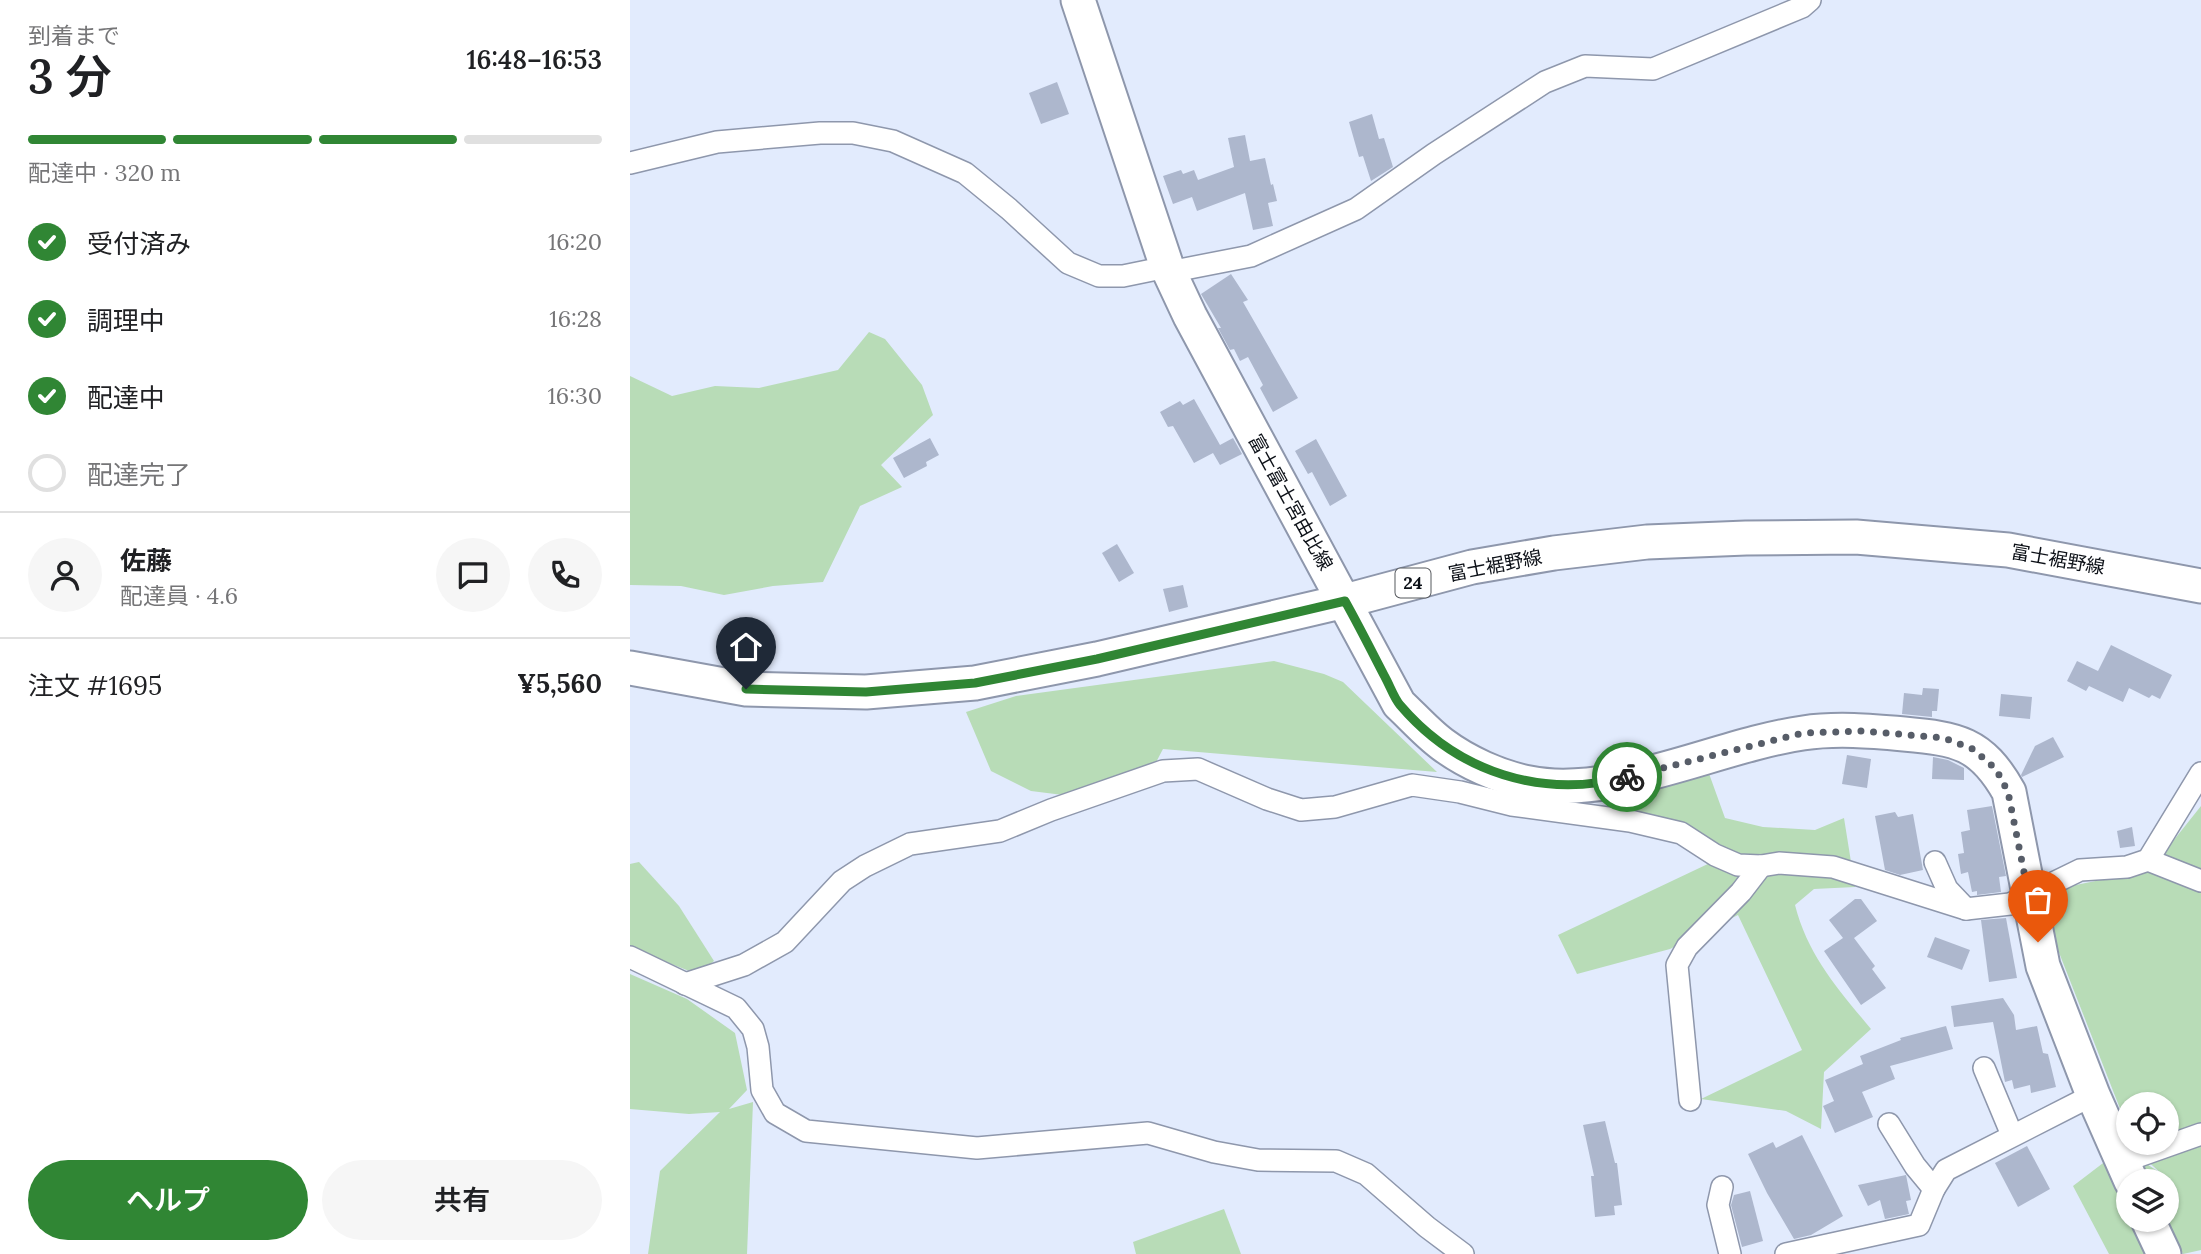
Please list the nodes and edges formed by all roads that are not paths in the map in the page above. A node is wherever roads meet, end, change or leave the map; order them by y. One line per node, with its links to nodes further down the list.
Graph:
1 (1078, 0): 4 (main road, 富士富士宮由比線)
2 (1810, 0): 4 (street)
3 (630, 163): 4 (street)
4 (1168, 270): 6 (main road, 富士富士宮由比線)
5 (2201, 586): 6 (main road, 富士裾野線 / 24)
6 (1345, 601): 7 (main road, 富士裾野線 / 24); 13 (main road, 富士富士宮由比線)
7 (630, 668)
8 (2201, 773): 9 (street)
9 (2148, 860): 12 (street); 13 (street)
10 (1935, 862): 14 (street)
11 (1761, 866): 14 (street); 16 (street); 19 (street)
12 (2201, 881)
13 (2028, 894): 14 (street); 18 (main road, 富士富士宮由比線)
14 (1966, 909)
15 (630, 957): 16 (street)
16 (685, 984): 28 (street)
17 (1984, 1068): 22 (street)
18 (2093, 1095): 22 (street); 23 (main road, 富士富士宮由比線)
19 (1690, 1100)
20 (1889, 1124): 26 (street)
21 (2201, 1134): 24 (street)
22 (2012, 1135): 26 (street)
23 (2125, 1169)
24 (2130, 1169)
25 (1722, 1187): 29 (street)
26 (1934, 1189): 30 (street)
27 (2154, 1232): 31 (main road)
28 (1463, 1254)
29 (1730, 1254)
30 (1786, 1254)
31 (2164, 1254)

